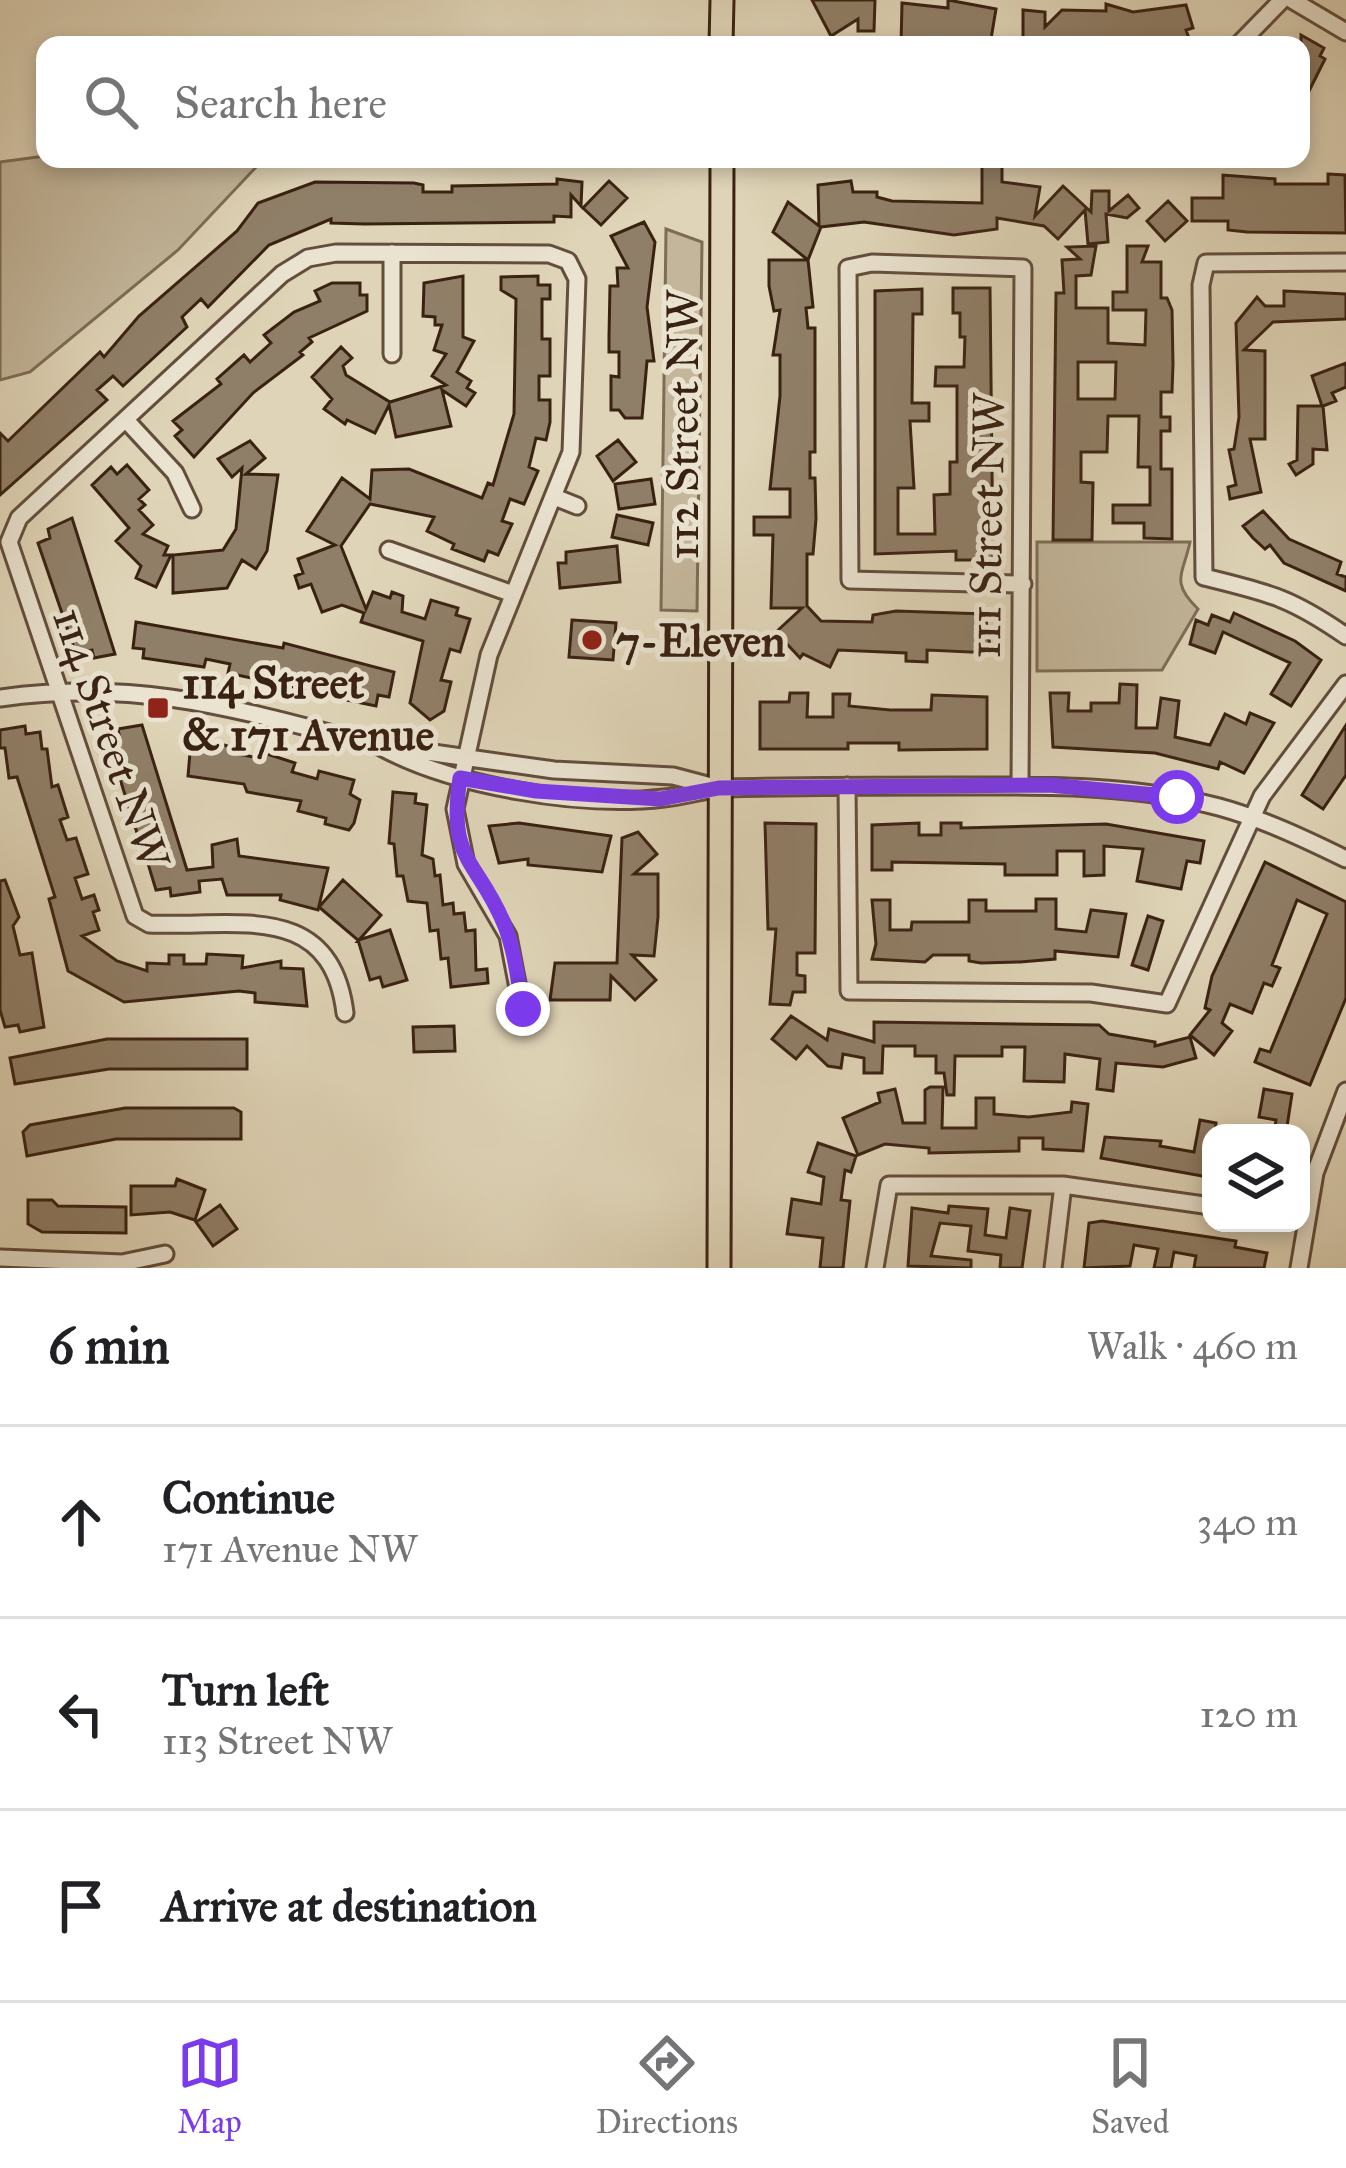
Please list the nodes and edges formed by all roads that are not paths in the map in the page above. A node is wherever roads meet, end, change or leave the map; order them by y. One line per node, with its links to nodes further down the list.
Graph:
1 (722, 0): 5 (main road)
2 (1282, 0): 6 (street)
3 (1292, 0): 4 (street)
4 (1346, 32)
5 (722, 36)
6 (1247, 36)
7 (722, 168): 27 (main road, 112 Street NW)
8 (392, 253): 10 (street); 11 (street); 12 (street)
9 (1346, 262): 18 (street)
10 (392, 354)
11 (126, 420): 14 (street); 20 (street, 114 Street NW)
12 (557, 498): 13 (street); 17 (street)
13 (577, 506)
14 (192, 508)
15 (388, 550): 17 (street)
16 (1022, 584): 16 (street, 111 Street NW); 25 (street, 111 Street NW)
17 (511, 593): 23 (street)
18 (1346, 636)
19 (1346, 684): 28 (street)
20 (57, 690): 21 (street); 22 (street); 31 (street, 114 Street NW)
21 (0, 698)
22 (379, 746): 23 (street); 24 (street)
23 (464, 756): 24 (street); 27 (street)
24 (460, 778): 27 (street); 30 (street)
25 (1020, 786): 26 (street); 28 (street)
26 (847, 787): 27 (street); 28 (street)
27 (719, 788): 41 (main road, 112 Street NW)
28 (1251, 816): 29 (street)
29 (1346, 859)
30 (523, 1009)
31 (345, 1013)
32 (1346, 1091): 34 (street)
33 (1063, 1185): 35 (street); 42 (street); 43 (street)
34 (1310, 1195)
35 (1202, 1206)
36 (1302, 1232): 44 (street)
37 (0, 1244): 39 (street)
38 (164, 1254): 39 (street)
39 (1, 1258): 40 (street)
40 (1, 1268)
41 (719, 1268)
42 (875, 1268)
43 (1053, 1268)
44 (1299, 1268)

